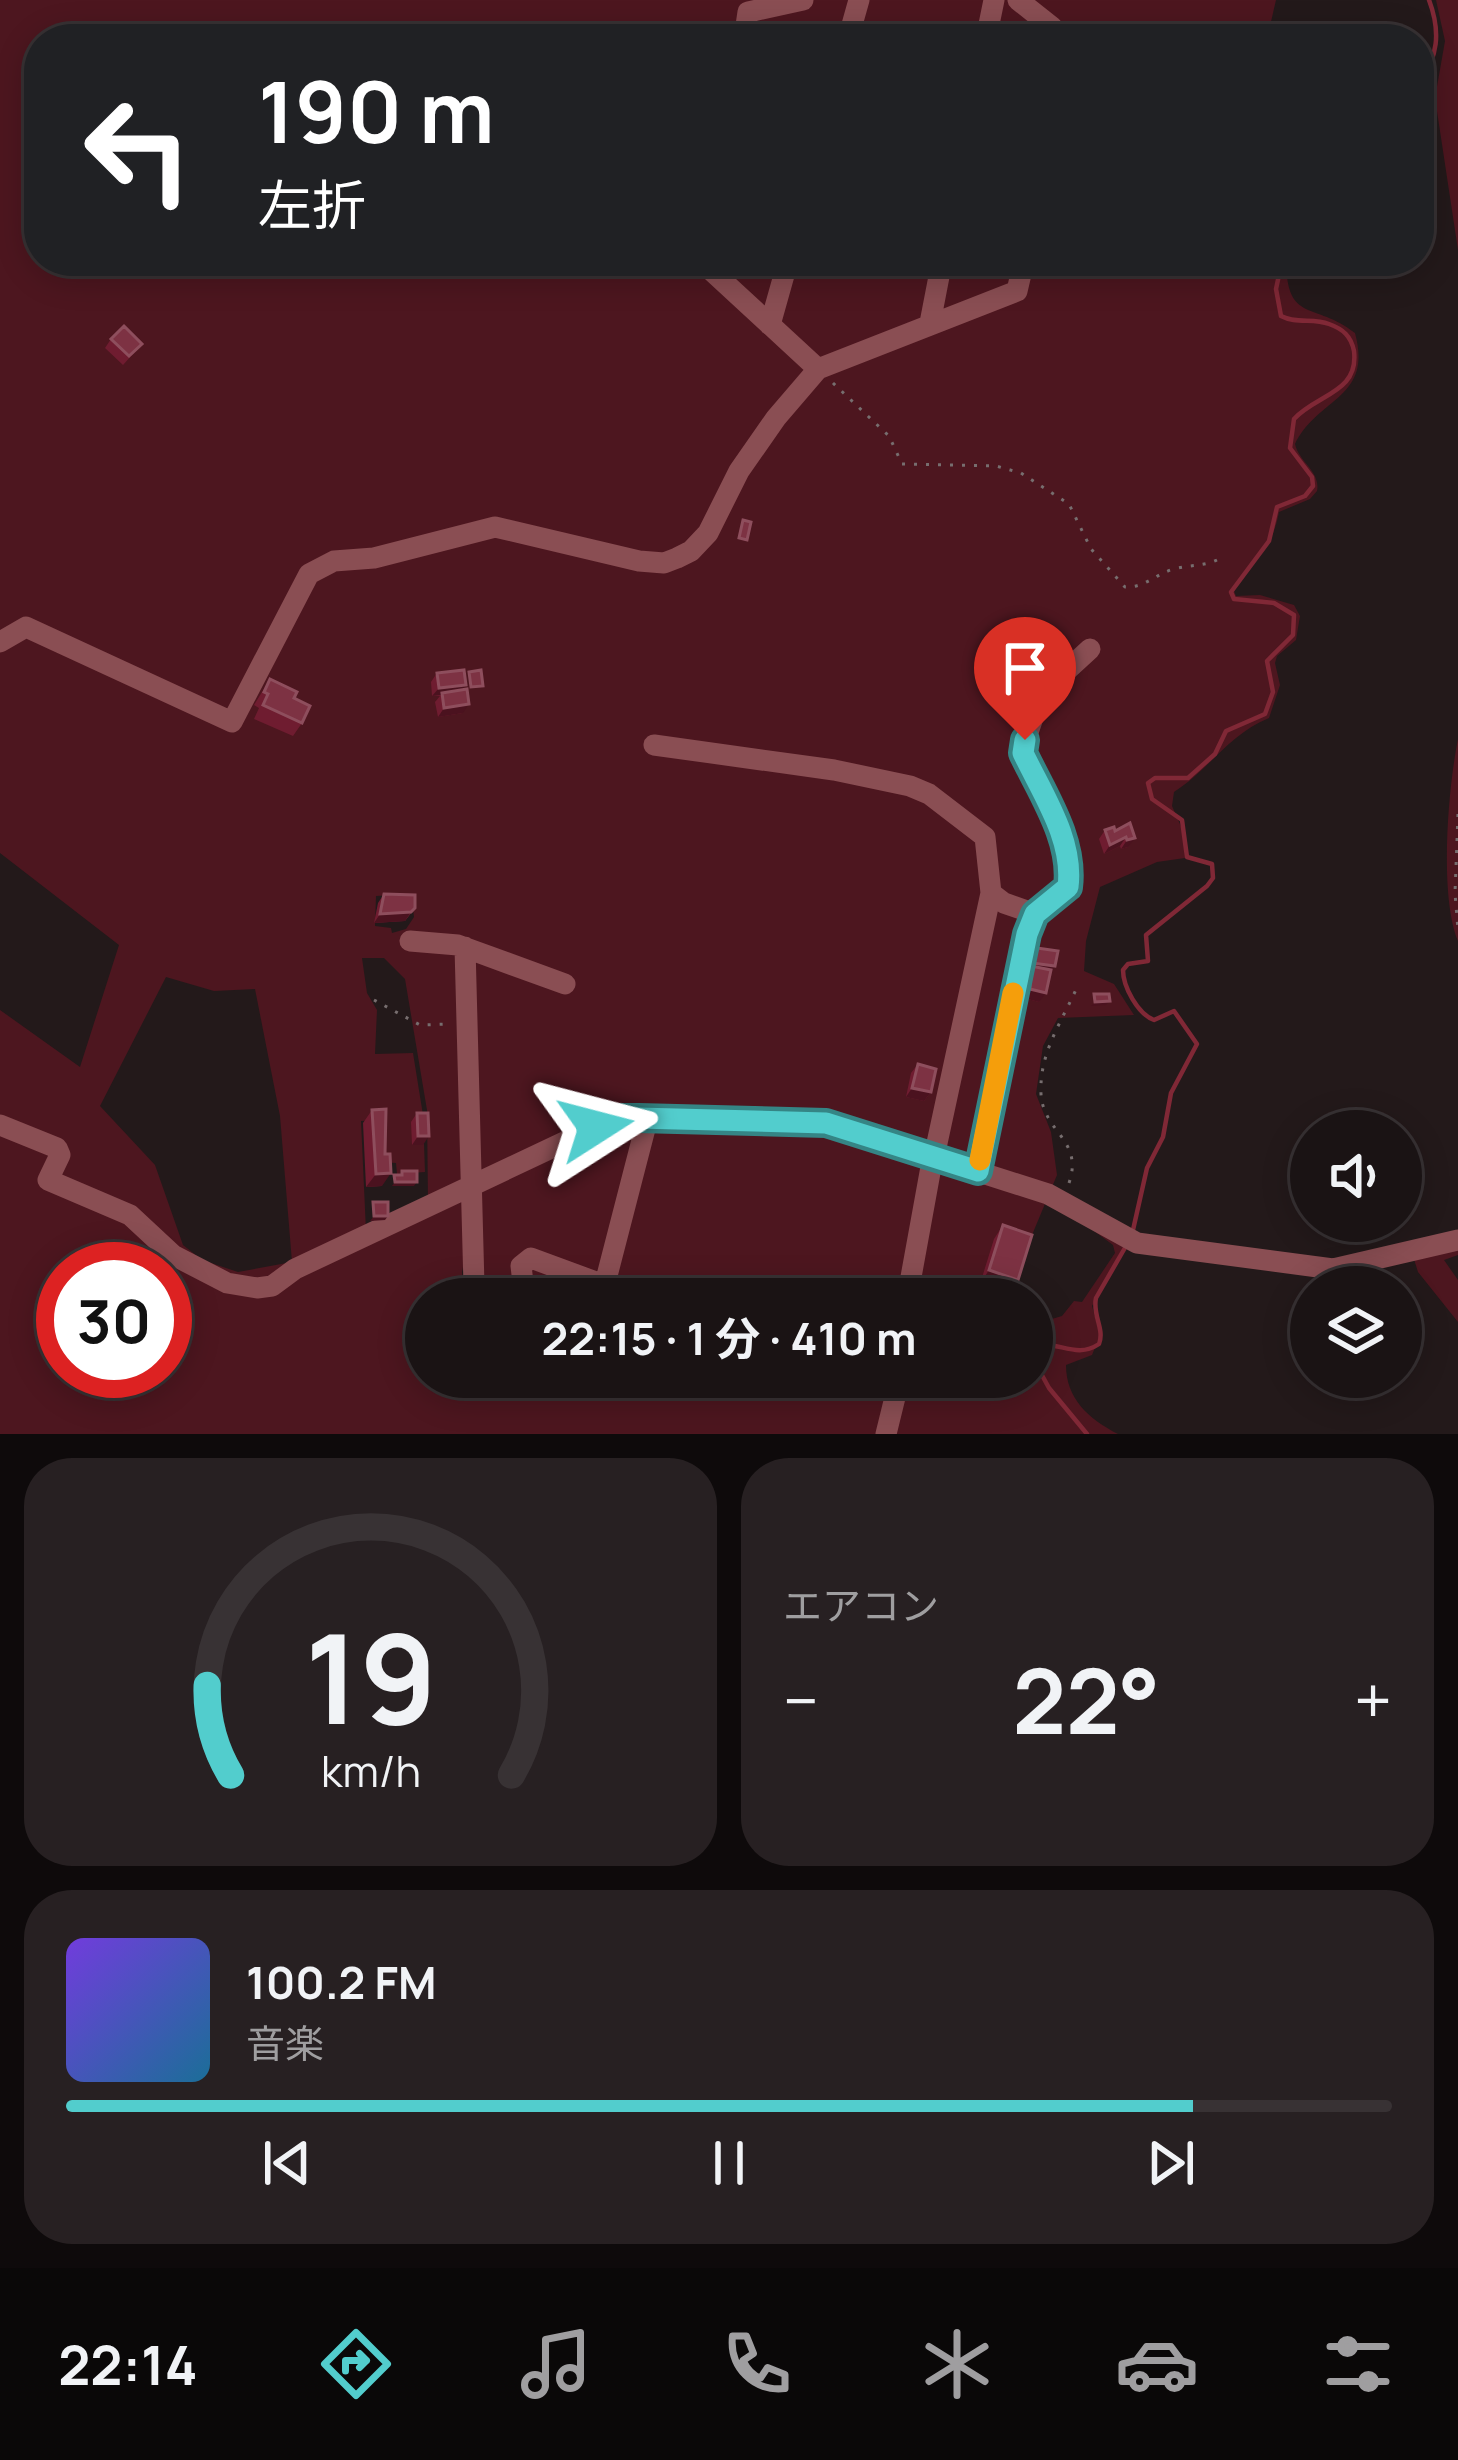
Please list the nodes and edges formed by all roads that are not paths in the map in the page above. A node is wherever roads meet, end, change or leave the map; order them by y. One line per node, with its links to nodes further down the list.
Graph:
1 (802, 0): 3 (street)
2 (1018, 0): 4 (street)
3 (746, 24)
4 (1048, 24)
5 (716, 276): 10 (street)
6 (784, 276): 10 (street)
7 (939, 276): 9 (street)
8 (1020, 276): 9 (street)
9 (930, 323): 11 (street)
10 (770, 325): 11 (street)
11 (818, 369): 12 (street)
12 (0, 642)
13 (1090, 649): 16 (street)
14 (654, 745): 15 (street)
15 (991, 893): 16 (street); 22 (street)
16 (1035, 914): 23 (street)
17 (410, 941): 18 (street)
18 (465, 947): 19 (street); 24 (street)
19 (565, 984)
20 (648, 1118): 22 (street); 24 (street); 29 (street)
21 (0, 1125): 24 (street)
22 (934, 1156): 23 (street); 30 (street)
23 (978, 1171): 25 (street)
24 (471, 1189): 26 (street)
25 (1458, 1240)
26 (474, 1278)
27 (522, 1278): 28 (street)
28 (573, 1278)
29 (606, 1278)
30 (911, 1278)
31 (895, 1398): 32 (street)
32 (886, 1434)

